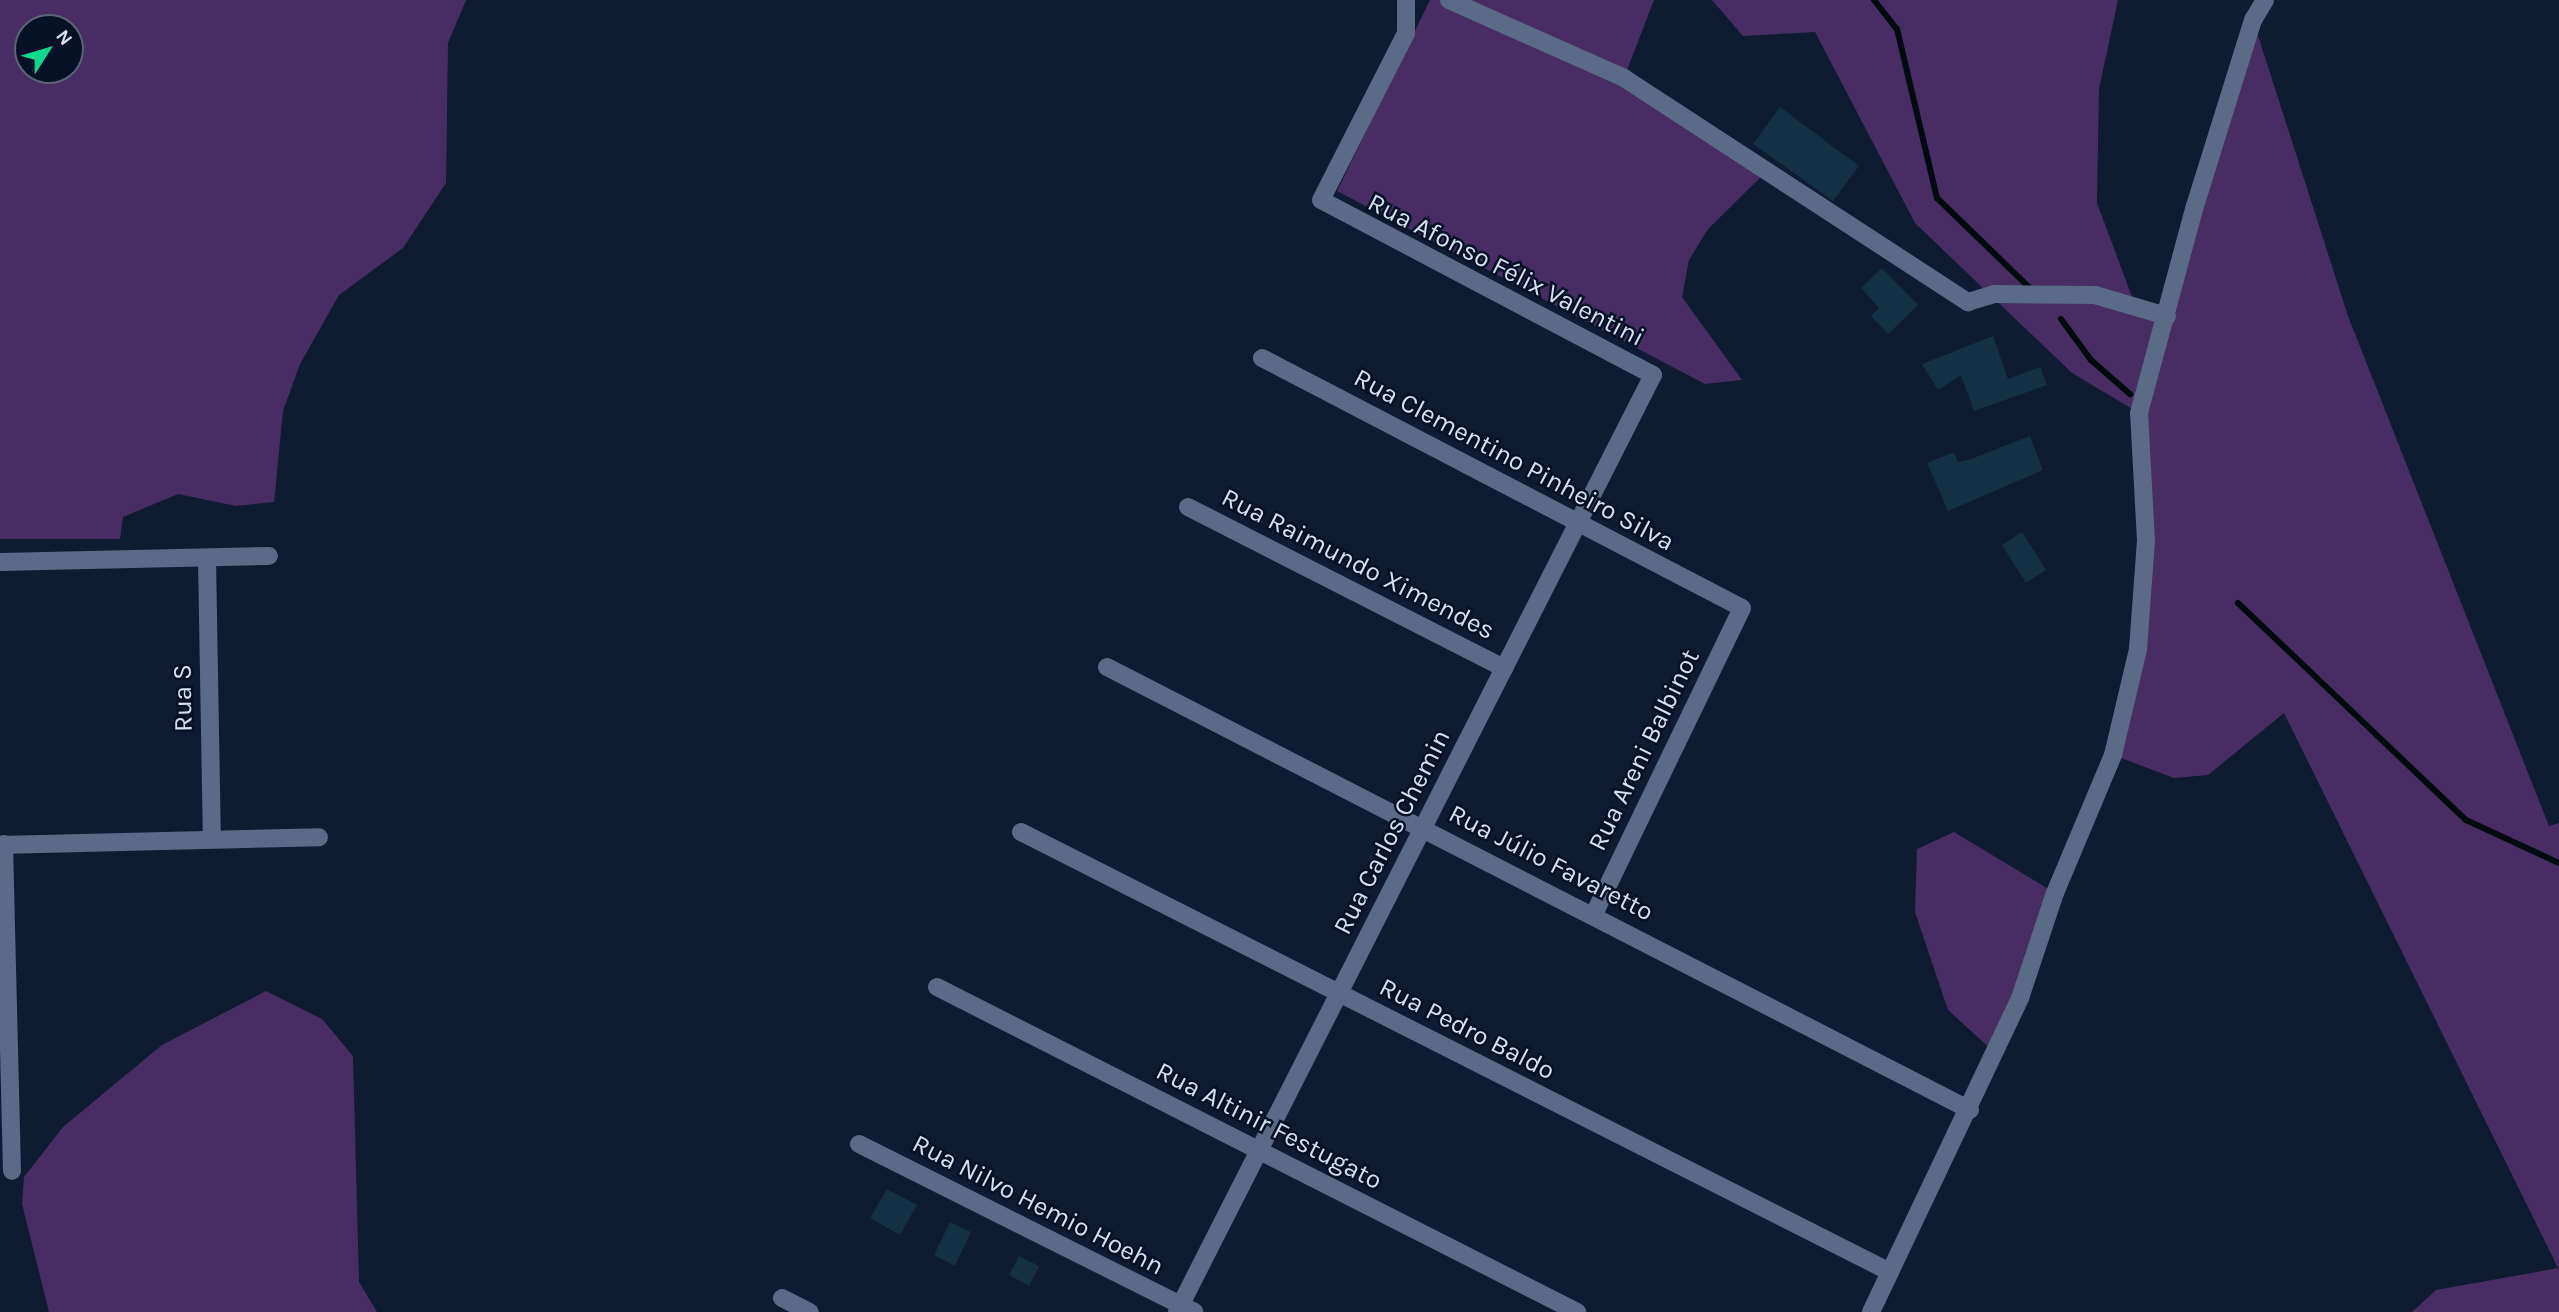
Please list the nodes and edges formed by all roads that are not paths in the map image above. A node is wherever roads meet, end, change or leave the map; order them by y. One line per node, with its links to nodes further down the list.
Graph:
1 (1406, 0): 6 (street, Rua Afonso Félix Valentini)
2 (1449, 0): 4 (street)
3 (2265, 0): 4 (street)
4 (2166, 316): 24 (street)
5 (1262, 358): 8 (street, Rua Clementino Pinheiro Silva)
6 (1653, 375): 8 (street, Rua Carlos Chemin)
7 (1188, 507): 14 (street, Rua Raimundo Ximendes)
8 (1578, 523): 12 (street, Rua Clementino Pinheiro Silva); 14 (street, Rua Carlos Chemin)
9 (269, 556): 10 (street)
10 (207, 559): 11 (street); 17 (street, Rua S)
11 (0, 562)
12 (1742, 608): 20 (street, Rua Areni Balbinot)
13 (1107, 667): 15 (street, Rua Júlio Favaretto)
14 (1504, 668): 15 (street, Rua Carlos Chemin)
15 (1423, 828): 20 (street, Rua Júlio Favaretto); 22 (street, Rua Carlos Chemin)
16 (1021, 832): 22 (street, Rua Pedro Baldo)
17 (212, 836): 18 (street); 19 (street)
18 (319, 836)
19 (2, 845): 23 (street)
20 (1594, 914): 24 (street, Rua Júlio Favaretto)
21 (937, 987): 26 (street, Rua Altinir Festugato)
22 (1339, 993): 26 (street, Rua Carlos Chemin); 28 (street, Rua Pedro Baldo)
23 (5, 1065): 27 (street)
24 (1970, 1110): 28 (street)
25 (859, 1144): 30 (street, Rua Nilvo Hemio Hoehn)
26 (1259, 1151): 30 (street, Rua Carlos Chemin); 32 (street, Rua Altinir Festugato)
27 (12, 1171)
28 (1890, 1272): 33 (street)
29 (782, 1298): 31 (street)
30 (1184, 1310)
31 (810, 1312)
32 (1577, 1312)
33 (1871, 1312)

